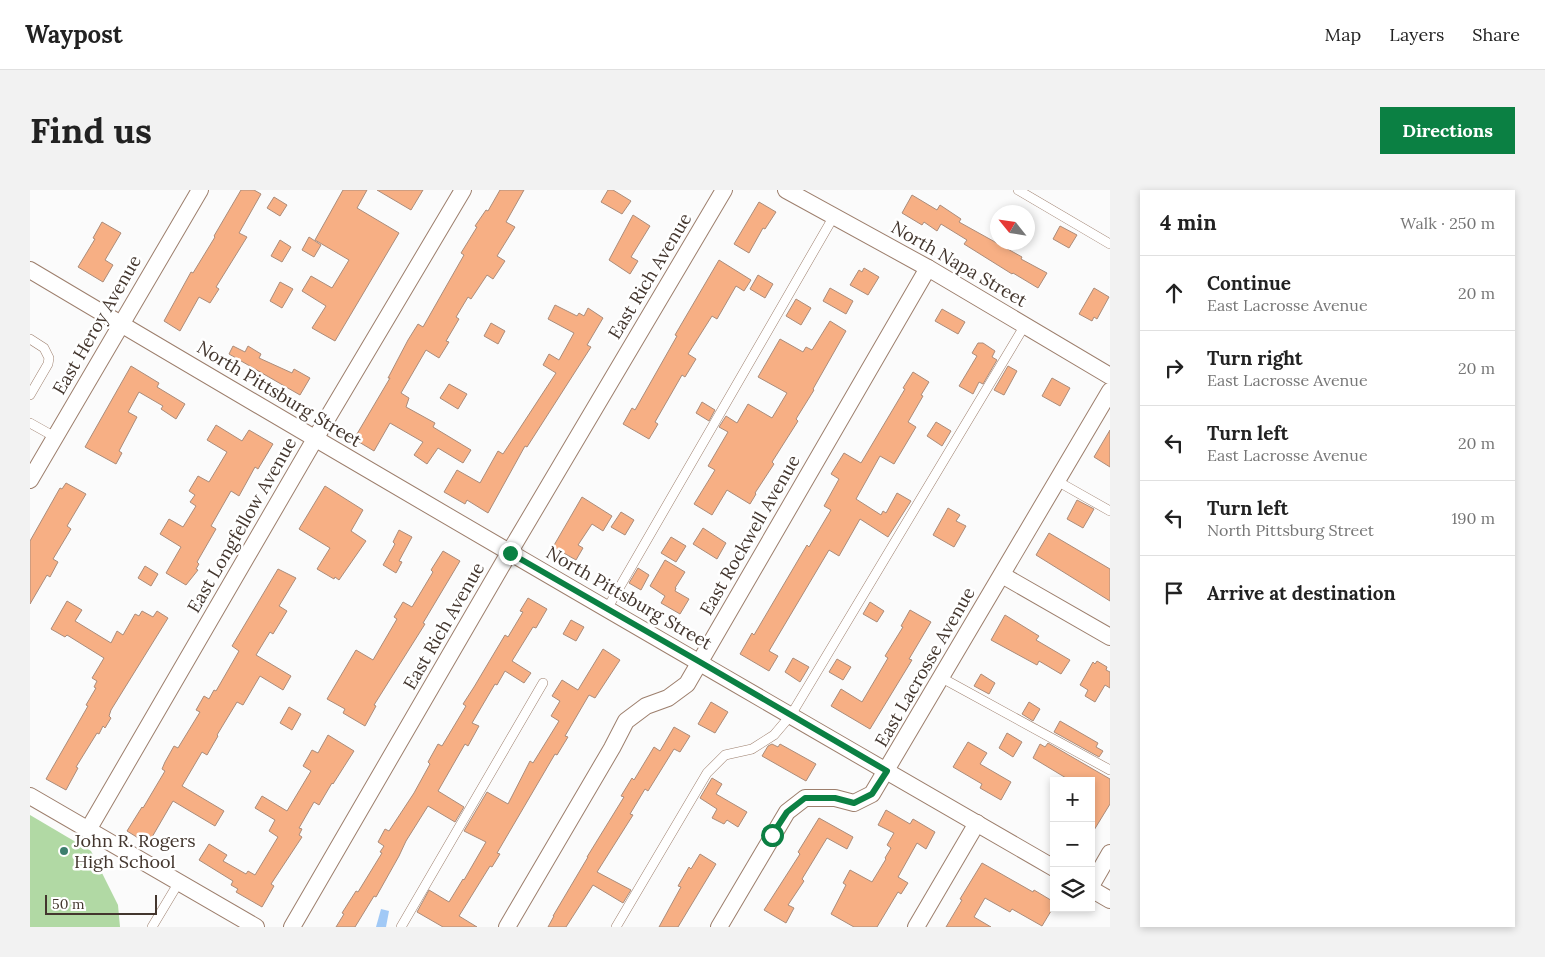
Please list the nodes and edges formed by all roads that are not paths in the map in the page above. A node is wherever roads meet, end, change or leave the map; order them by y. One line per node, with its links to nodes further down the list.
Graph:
1 (200, 190): 10 (street, East Heroy Avenue)
2 (464, 190): 18 (street, East Longfellow Avenue)
3 (724, 190): 22 (street, East Rich Avenue)
4 (786, 190): 6 (street, North Napa Street)
5 (1018, 190): 7 (lane)
6 (834, 216): 8 (street, North Napa Street); 24 (lane)
7 (1110, 244)
8 (928, 268): 11 (street, North Napa Street); 26 (street, East Rockwell Avenue)
9 (30, 270): 10 (street, North Pittsburg Street)
10 (120, 324): 17 (street, East Heroy Avenue); 18 (street, North Pittsburg Street)
11 (1025, 325): 13 (street, North Napa Street); 29 (lane)
12 (30, 339): 15 (lane)
13 (1110, 376)
14 (1110, 391): 20 (street, East Lacrosse Avenue)
15 (30, 395)
16 (30, 423): 17 (lane)
17 (55, 438): 19 (street, East Heroy Avenue)
18 (315, 440): 22 (street, North Pittsburg Street); 34 (street, East Longfellow Avenue)
19 (30, 480)
20 (1057, 481): 21 (lane); 23 (street, East Lacrosse Avenue)
21 (1110, 511)
22 (510, 553): 24 (street, North Pittsburg Street); 43 (street, East Rich Avenue)
23 (1002, 575): 25 (street); 27 (street, East Lacrosse Avenue)
24 (607, 609): 26 (street, North Pittsburg Street)
25 (1110, 637)
26 (700, 662): 29 (street, North Pittsburg Street); 45 (street, East Rockwell Avenue)
27 (942, 678): 30 (lane); 31 (street, East Lacrosse Avenue)
28 (544, 683): 44 (lane)
29 (791, 715): 31 (street, North Pittsburg Street); 46 (lane)
30 (1110, 770)
31 (887, 771): 33 (street, North Pittsburg Street); 47 (street, East Lacrosse Avenue)
32 (30, 796): 34 (street)
33 (977, 823): 36 (street, North Pittsburg Street); 48 (street)
34 (88, 830): 38 (street)
35 (1110, 853): 37 (street)
36 (1052, 867)
37 (1095, 880)
38 (179, 882): 41 (lane); 42 (street)
39 (1095, 890): 40 (street)
40 (1110, 900)
41 (152, 927)
42 (256, 927)
43 (292, 927)
44 (401, 927)
45 (507, 927)
46 (616, 927)
47 (719, 927)
48 (916, 927)

